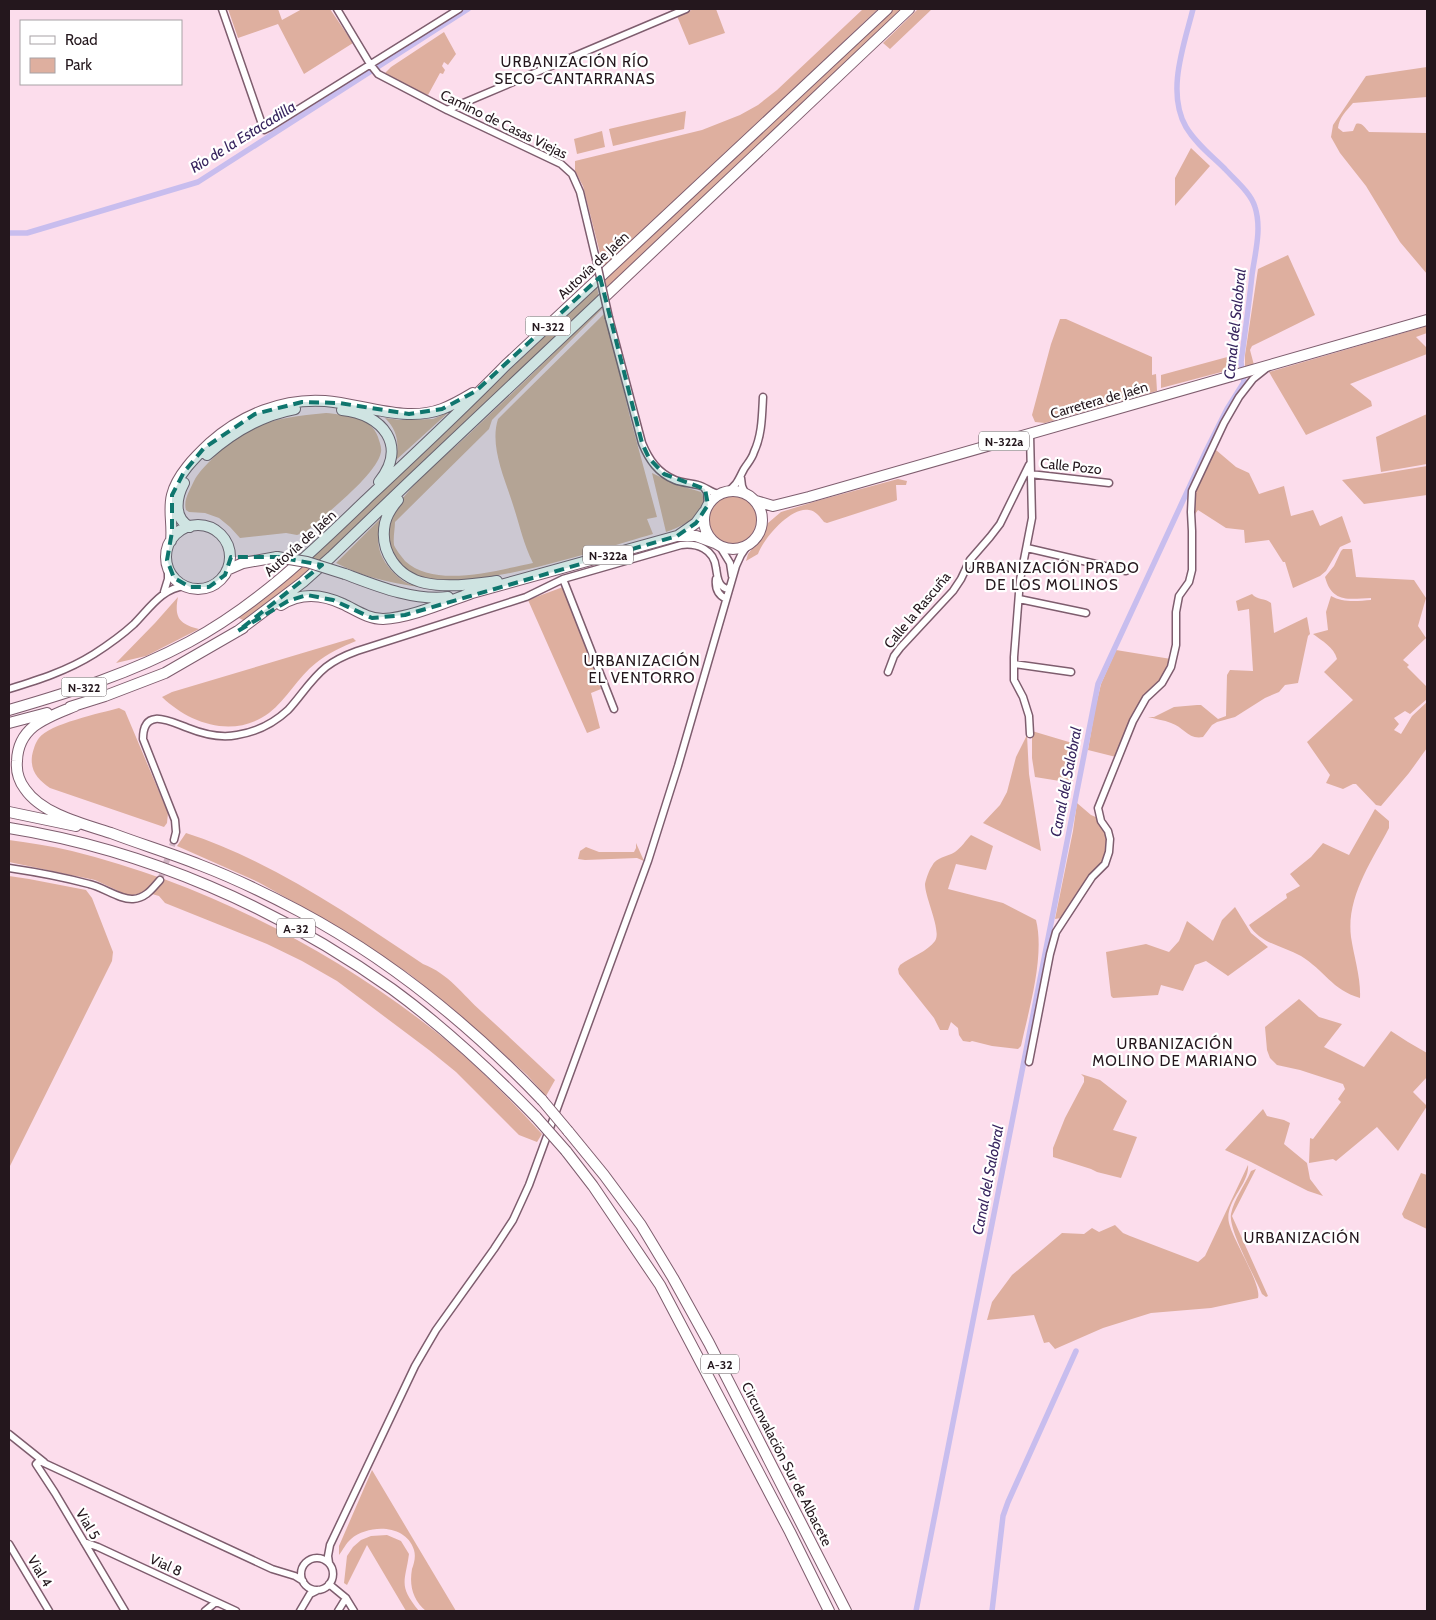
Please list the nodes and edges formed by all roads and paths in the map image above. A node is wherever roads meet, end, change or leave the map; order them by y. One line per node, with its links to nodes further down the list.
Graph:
1 (222, 9): 7 (street)
2 (337, 9): 7 (street, Camino de Casas Viejas)
3 (459, 9): 7 (street)
4 (686, 9): 8 (street)
5 (886, 9): 10 (highway, Autovía de Jaén / N-322)
6 (909, 9): 17 (highway, N-322)
7 (370, 64): 8 (street, Camino de Casas Viejas)
8 (446, 110): 19 (street, Camino de Casas Viejas, bridge)
9 (1427, 320): 11 (highway, Carretera de Jaén / N-322a)
10 (506, 365): 25 (highway, Autovía de Jaén / N-322); 29 (highway)
11 (1269, 366): 13 (highway, Carretera de Jaén / N-322a); 65 (street)
12 (763, 397): 16 (street)
13 (1030, 434): 14 (street); 23 (highway, Carretera de Jaén / N-322a)
14 (1030, 464): 15 (street); 51 (street, Calle la Rascuña)
15 (1030, 474): 18 (street, Calle Pozo); 32 (street)
16 (741, 476): 20 (street); 21 (street)
17 (410, 481): 39 (highway); 49 (highway, N-322)
18 (1109, 483)
19 (705, 489): 20 (street, Camino de Casas Viejas); 24 (street)
20 (723, 493): 21 (highway); 24 (highway, N-322a)
21 (745, 493): 22 (highway, N-322a)
22 (756, 501): 23 (highway, Carretera de Jaén / N-322a); 27 (highway)
23 (777, 506): 27 (highway)
24 (707, 507): 28 (highway, N-322a); 30 (highway)
25 (353, 513): 26 (highway); 55 (highway, Autovía de Jaén / N-322)
26 (190, 527): 29 (highway); 33 (highway)
27 (761, 529): 31 (highway)
28 (677, 536): 30 (highway, N-322a); 39 (highway, N-322a)
29 (171, 540): 35 (highway)
30 (717, 544): 31 (highway, N-322a); 41 (street)
31 (747, 546): 41 (street)
32 (1027, 548): 38 (street); 47 (street)
33 (230, 556): 34 (highway); 36 (highway)
34 (277, 558): 36 (highway); 44 (highway, bridge)
35 (168, 566): 42 (highway); 45 (street)
36 (227, 570): 42 (highway)
37 (717, 570): 40 (street); 43 (street); 46 (street)
38 (1126, 571)
39 (540, 574): 44 (highway, N-322a)
40 (563, 579): 56 (street); 61 (street)
41 (732, 581): 43 (street)
42 (185, 586): 45 (street)
43 (729, 589): 46 (street)
44 (472, 593): 49 (highway)
45 (162, 595): 53 (street)
46 (726, 599): 70 (street)
47 (1019, 599): 48 (street); 50 (street)
48 (1086, 613)
49 (238, 631): 54 (highway, N-322)
50 (1014, 664): 52 (street); 58 (street)
51 (888, 672)
52 (1071, 672)
53 (9, 689)
54 (75, 706): 57 (highway); 62 (highway)
55 (9, 710)
56 (614, 710)
57 (9, 723)
58 (1030, 734)
59 (9, 812): 62 (highway)
60 (9, 828): 87 (highway, Circunvalación Sur de Albacete / A-32, bridge)
61 (174, 840)
62 (154, 848): 88 (highway, Circunvalación Sur de Albacete / A-32, bridge)
63 (9, 868): 64 (street)
64 (160, 880)
65 (1029, 1062)
66 (9, 1434): 67 (street)
67 (50, 1465): 68 (street, Vial 5); 74 (street)
68 (84, 1542): 79 (street, Vial 8); 82 (street, Vial 5)
69 (9, 1544): 81 (street, Vial 4)
70 (330, 1545): 71 (street); 72 (street)
71 (315, 1558): 72 (street); 73 (street)
72 (329, 1563): 76 (street)
73 (303, 1567): 74 (street); 75 (street)
74 (287, 1573): 75 (street)
75 (303, 1582): 77 (street); 80 (street)
76 (330, 1584): 77 (street); 78 (street)
77 (318, 1590): 80 (street)
78 (346, 1598): 85 (street); 86 (street)
79 (216, 1602): 83 (street); 84 (street, Vial 8)
80 (301, 1608)
81 (49, 1611)
82 (125, 1611)
83 (205, 1611)
84 (236, 1611)
85 (338, 1611)
86 (354, 1611)
87 (829, 1611)
88 (846, 1611)

